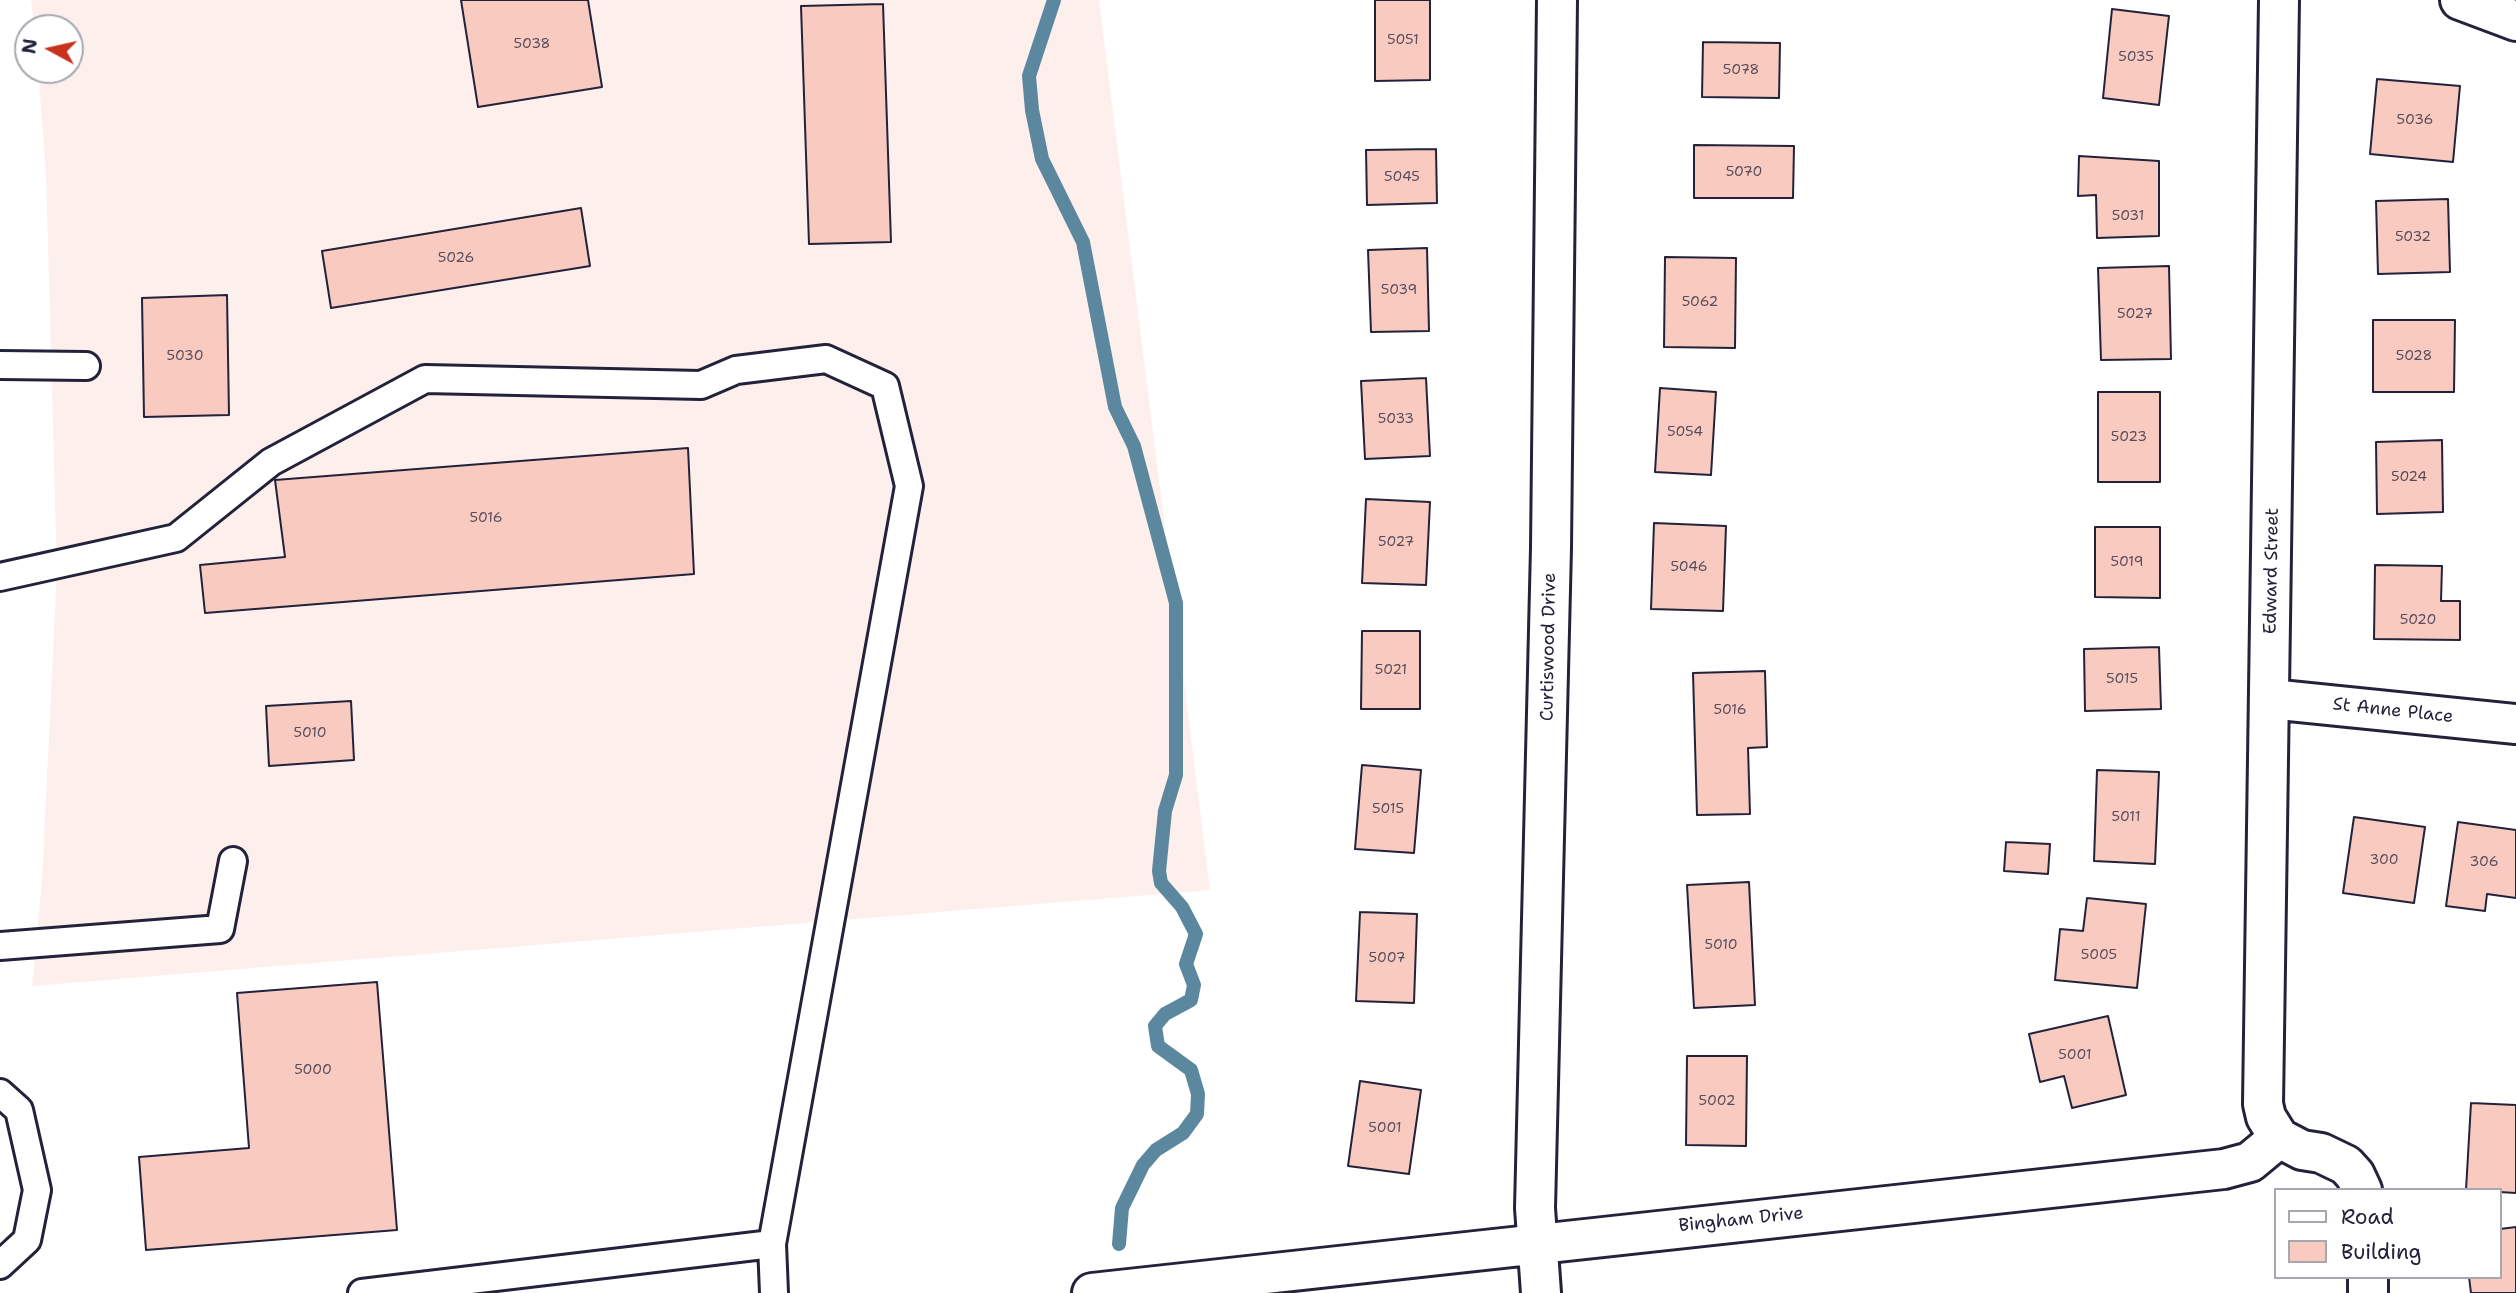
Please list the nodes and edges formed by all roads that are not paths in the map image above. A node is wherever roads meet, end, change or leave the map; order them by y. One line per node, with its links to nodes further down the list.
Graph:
1 (1558, 0): 15 (street, Curtiswood Drive)
2 (2279, 0): 8 (street, Edward Street)
3 (2460, 0): 4 (street)
4 (2516, 20)
5 (0, 365): 6 (lane)
6 (86, 366)
7 (0, 577): 16 (lane)
8 (2270, 699): 9 (street, St Anne Place); 13 (street, Edward Street)
9 (2516, 724)
10 (233, 861): 11 (lane)
11 (0, 946)
12 (0, 1093): 17 (lane)
13 (2279, 1138): 14 (street); 15 (street, Bingham Drive)
14 (2361, 1188)
15 (1538, 1243): 21 (street, Bingham Drive); 22 (street, Curtiswood Drive)
16 (772, 1244): 18 (lane); 20 (lane)
17 (0, 1265)
18 (438, 1289): 19 (lane)
19 (362, 1293)
20 (774, 1293)
21 (1092, 1293)
22 (1541, 1293)

